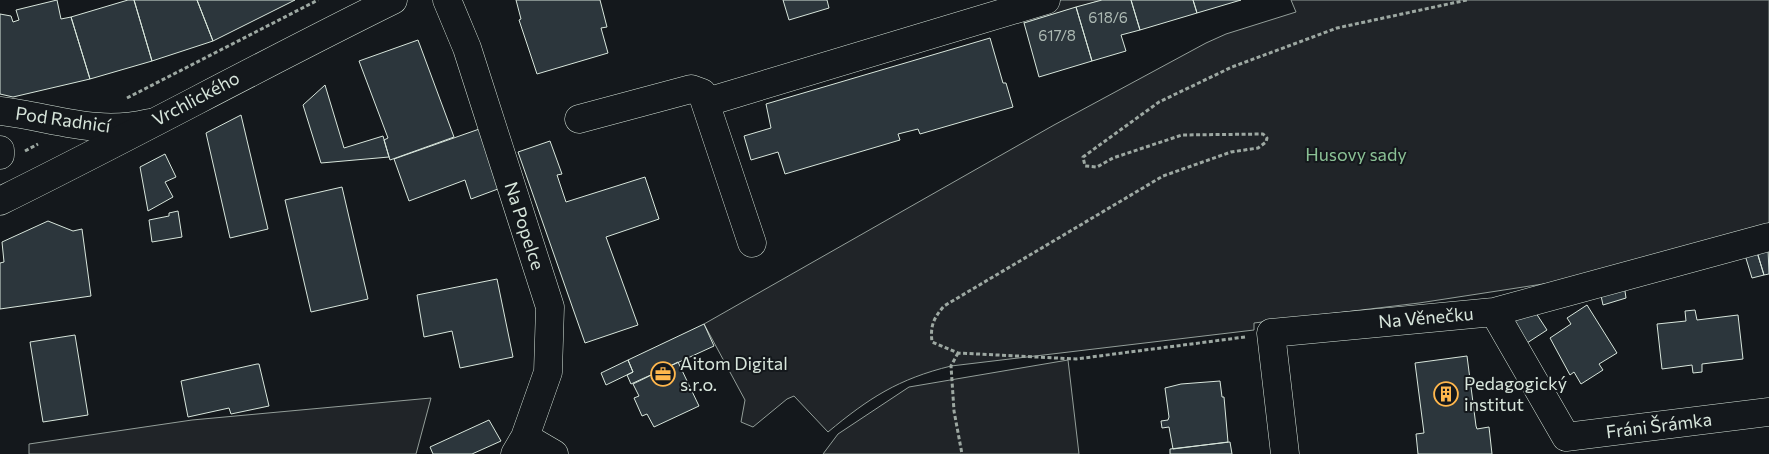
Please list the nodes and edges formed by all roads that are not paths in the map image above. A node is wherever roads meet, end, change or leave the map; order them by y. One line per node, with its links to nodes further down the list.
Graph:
1 (393, 0): 7 (street, Vrchlického)
2 (446, 0): 13 (street, Na Popelce)
3 (1046, 0): 4 (street)
4 (707, 102): 6 (street); 10 (street)
5 (0, 112): 7 (street, Pod Radnicí)
6 (579, 120)
7 (155, 121): 8 (street, Vrchlického)
8 (0, 201)
9 (1769, 236): 11 (street, Na Věnečku)
10 (752, 243)
11 (1494, 312): 14 (street); 16 (street, Na Věnečku)
12 (1769, 412): 14 (street, Fráni Šrámka)
13 (520, 446): 15 (street)
14 (1563, 446)
15 (554, 454)
16 (1285, 454)

